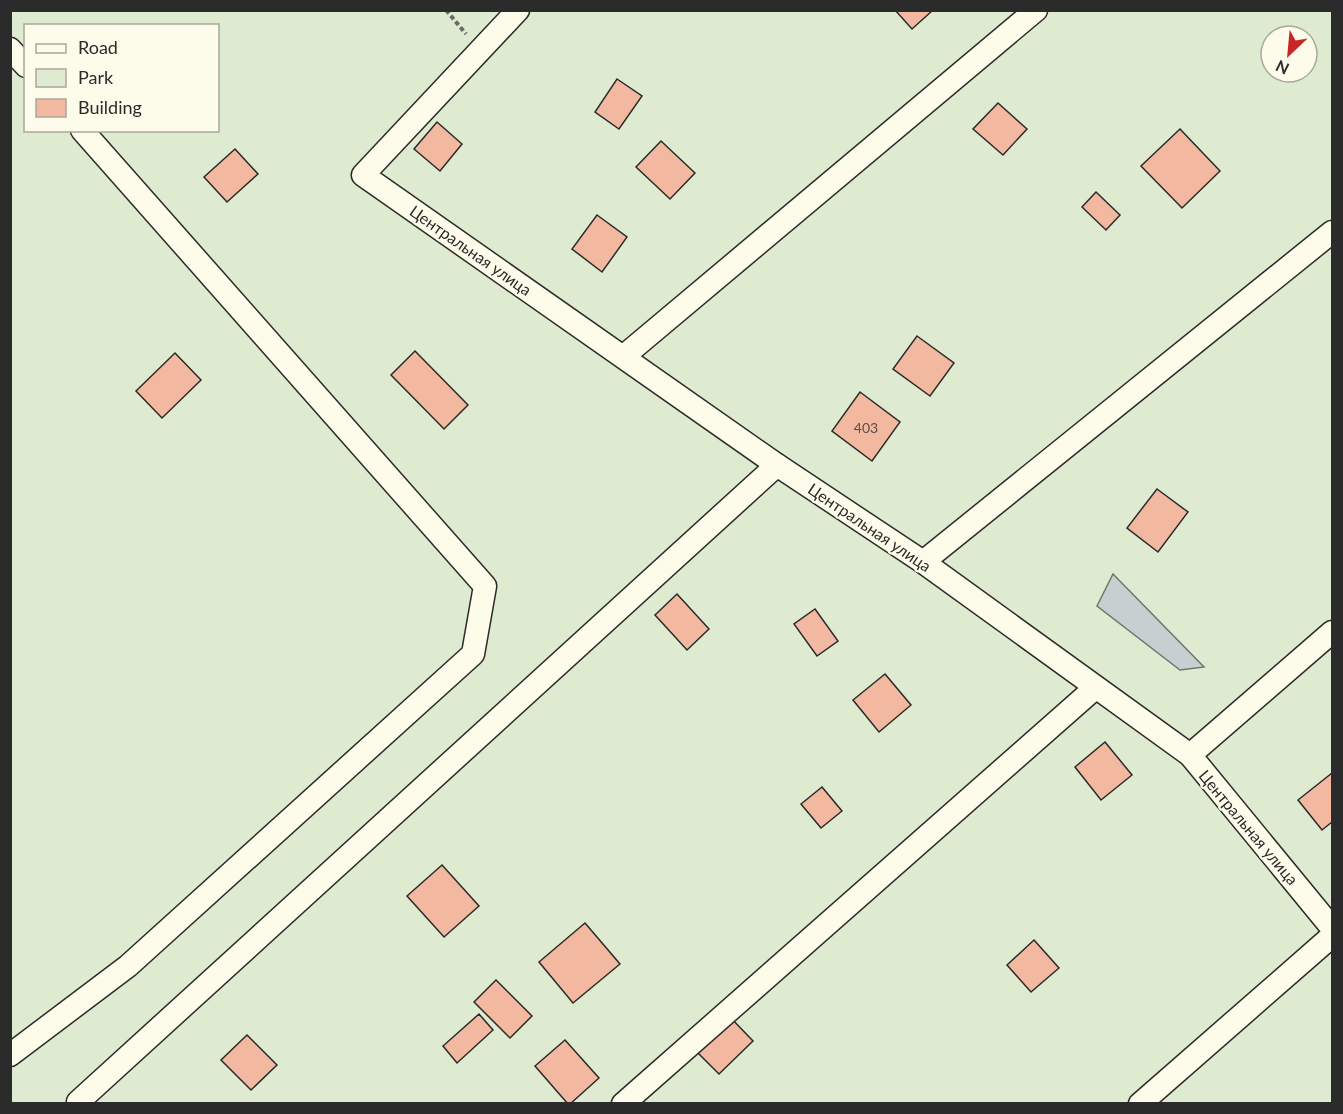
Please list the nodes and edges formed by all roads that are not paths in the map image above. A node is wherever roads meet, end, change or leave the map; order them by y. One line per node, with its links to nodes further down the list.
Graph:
1 (518, 10): 7 (street, Центральная улица)
2 (1036, 10): 7 (street)
3 (10, 49): 4 (street)
4 (24, 64)
5 (84, 132): 15 (street)
6 (1332, 232): 9 (street)
7 (624, 356): 8 (street, Центральная улица)
8 (777, 465): 9 (street, Центральная улица); 16 (street)
9 (923, 562): 11 (street, Центральная улица)
10 (1332, 632): 12 (street)
11 (1095, 688): 12 (street, Центральная улица); 17 (street)
12 (1190, 755): 13 (street, Центральная улица)
13 (1332, 928)
14 (1332, 936): 18 (street)
15 (10, 1055)
16 (78, 1102)
17 (623, 1104)
18 (1140, 1104)

